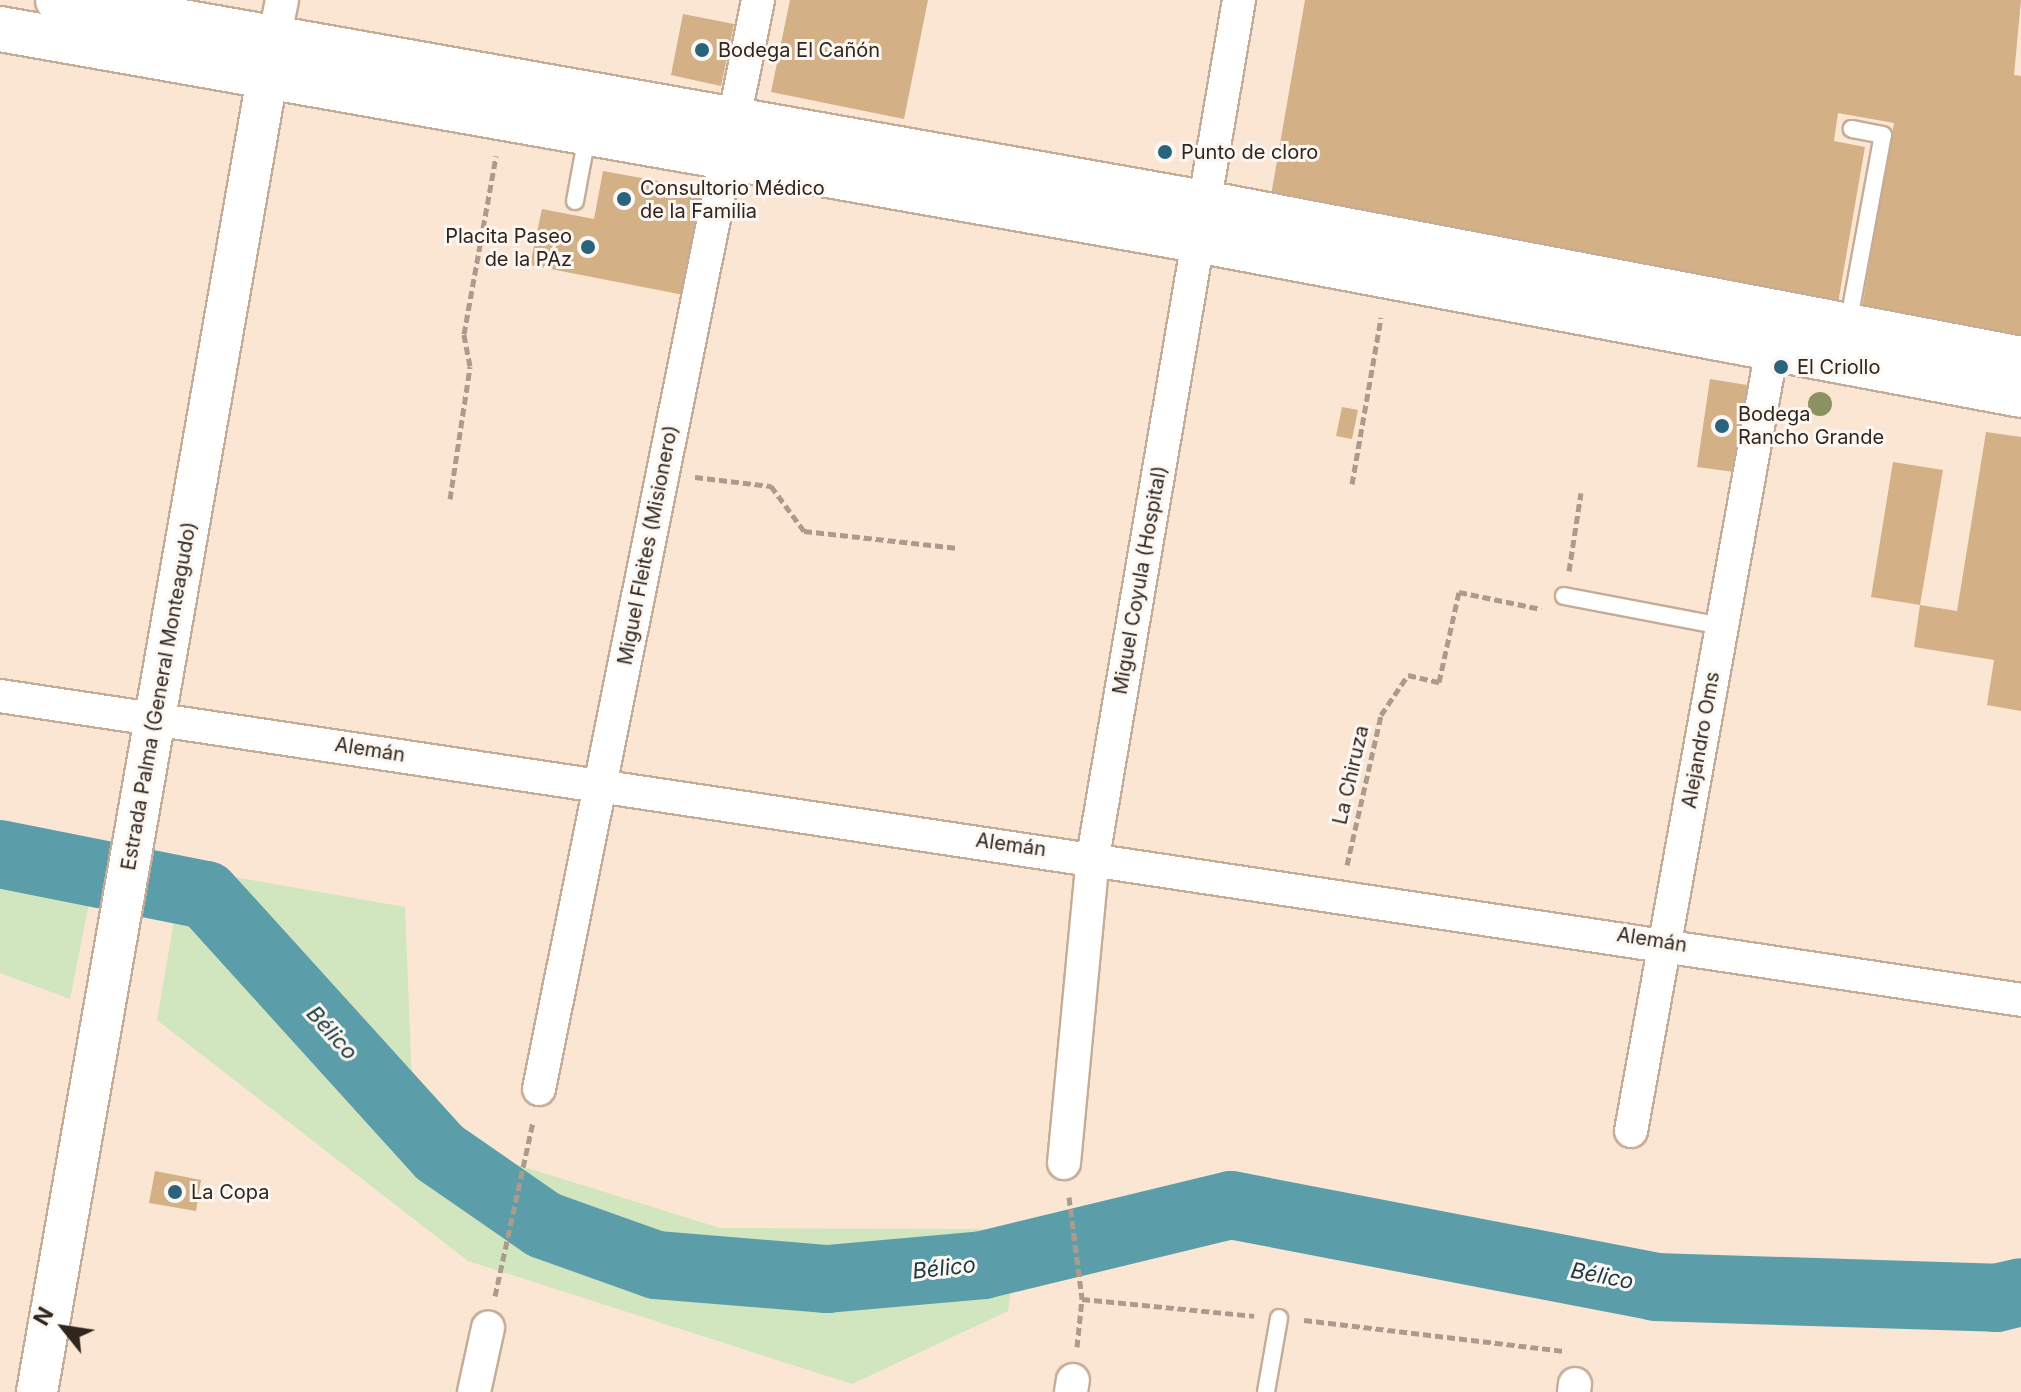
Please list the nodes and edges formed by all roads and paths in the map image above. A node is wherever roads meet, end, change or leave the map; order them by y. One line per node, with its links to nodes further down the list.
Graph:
1 (58, 0): 5 (main road)
2 (758, 0): 9 (street, Miguel Fleites (Misionero))
3 (1239, 0): 11 (street, Miguel Coyula (Hospital))
4 (0, 29): 5 (main road)
5 (274, 39): 6 (main road); 9 (main road); 25 (street, Estrada Palma (General Monteagudo))
6 (503, 119): 8 (main road); 20 (path)
7 (1852, 129): 13 (lane)
8 (588, 134): 9 (main road); 10 (lane)
9 (730, 139): 11 (main road); 17 (street, Miguel Fleites (Misionero))
10 (575, 201)
11 (1200, 221): 12 (main road); 13 (main road); 27 (street, Miguel Coyula (Hospital))
12 (1388, 276): 14 (main road); 18 (path)
13 (1848, 326): 15 (main road)
14 (1772, 349): 16 (main road); 23 (street, Alejandro Oms)
15 (2021, 359)
16 (2021, 395)
17 (663, 473): 21 (path); 26 (street, Miguel Fleites (Misionero))
18 (1352, 484)
19 (1581, 493): 22 (path)
20 (450, 499)
21 (958, 548)
22 (1564, 596): 23 (lane); 28 (path, La Chiruza)
23 (1722, 626): 29 (street, Alejandro Oms)
24 (0, 696): 25 (street, Alemán)
25 (155, 717): 26 (street, Alemán); 39 (street, Estrada Palma (General Monteagudo))
26 (600, 785): 27 (street, Alemán); 31 (street, Miguel Fleites (Misionero))
27 (1093, 857): 28 (street, Alemán); 34 (street, Miguel Coyula (Hospital))
28 (1341, 894): 29 (street, Alemán)
29 (1665, 942): 30 (street, Alemán); 32 (street, Alejandro Oms)
30 (2021, 1000)
31 (539, 1089)
32 (1631, 1131)
33 (527, 1151): 38 (path)
34 (1064, 1163)
35 (1070, 1205): 36 (path)
36 (1082, 1299)
37 (1279, 1318): 41 (lane)
38 (488, 1328): 40 (street)
39 (37, 1392)
40 (474, 1392)
41 (1266, 1392)

